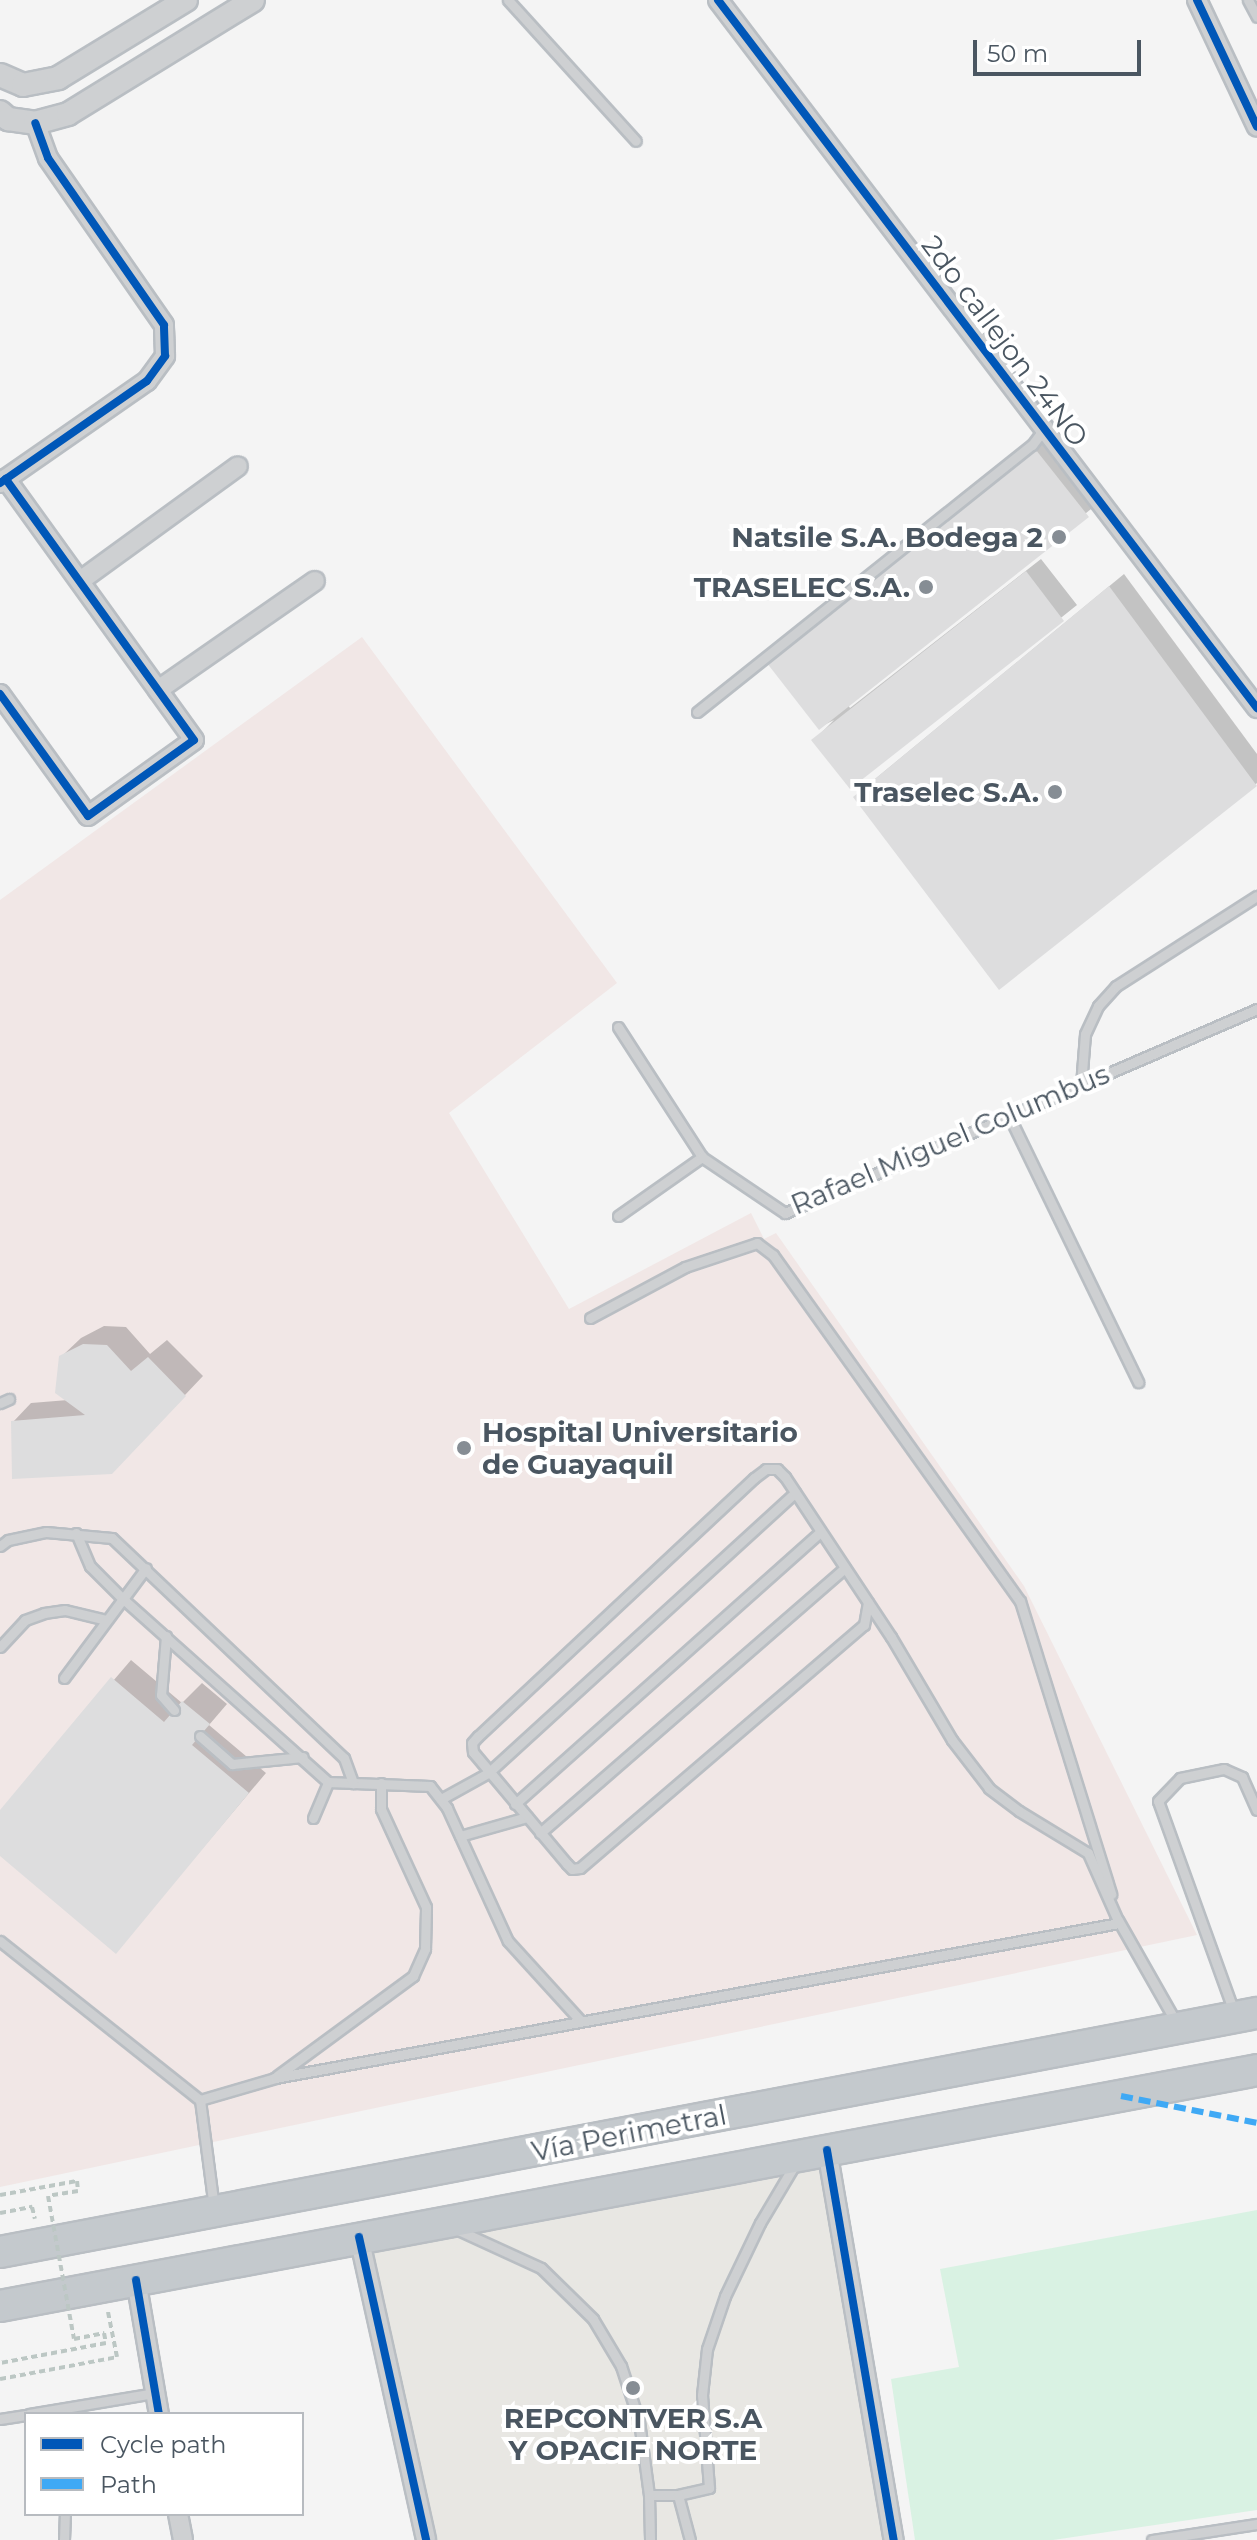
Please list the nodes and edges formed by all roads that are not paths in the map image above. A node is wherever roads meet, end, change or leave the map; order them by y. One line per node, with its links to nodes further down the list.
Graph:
1 (186, 0): 8 (street)
2 (253, 0): 10 (street)
3 (508, 0): 12 (lane)
4 (718, 0): 13 (street, 2do callejon 24NO)
5 (1197, 0): 11 (street)
6 (1248, 0): 7 (lane)
7 (1257, 17)
8 (0, 75)
9 (0, 112): 10 (street)
10 (35, 123): 15 (street)
11 (1257, 127)
12 (636, 141)
13 (1044, 429): 20 (street, 2do callejon 24NO); 21 (lane)
14 (238, 466): 16 (street)
15 (3, 481): 16 (street)
16 (80, 581): 18 (street)
17 (315, 581): 18 (street)
18 (158, 690): 19 (street)
19 (0, 694)
20 (1257, 708)
21 (697, 712)
22 (1257, 896): 25 (lane)
23 (1257, 1009): 25 (lane, Rafael Miguel Columbus)
24 (618, 1027): 27 (lane)
25 (1081, 1085): 26 (lane, Rafael Miguel Columbus)
26 (1009, 1116): 27 (lane, Rafael Miguel Columbus); 30 (lane)
27 (702, 1157): 28 (lane)
28 (618, 1216)
29 (590, 1318): 57 (lane)
30 (1138, 1382)
31 (795, 1493): 32 (lane); 46 (lane); 46 (lane)
32 (820, 1532): 36 (lane); 51 (lane)
33 (76, 1533): 34 (lane); 35 (lane); 37 (lane)
34 (0, 1546)
35 (146, 1568): 37 (lane); 48 (lane)
36 (845, 1568): 38 (lane); 55 (lane)
37 (122, 1598): 39 (lane); 40 (lane)
38 (868, 1602): 55 (lane); 57 (lane)
39 (106, 1620): 41 (lane); 42 (lane)
40 (166, 1636): 43 (lane); 45 (lane)
41 (0, 1647)
42 (64, 1678)
43 (174, 1710)
44 (200, 1736): 45 (lane)
45 (303, 1757): 47 (lane)
46 (488, 1773): 50 (lane); 51 (lane)
47 (328, 1782): 48 (lane); 54 (lane)
48 (353, 1783): 49 (lane)
49 (381, 1783): 50 (lane); 63 (lane)
50 (441, 1799): 56 (lane)
51 (515, 1804): 53 (lane)
52 (1257, 1810): 59 (lane)
53 (527, 1817): 55 (lane); 56 (lane)
54 (313, 1818)
55 (540, 1833)
56 (460, 1836): 60 (lane)
57 (1119, 1923): 60 (lane); 61 (lane)
58 (0, 1941): 64 (lane)
59 (1247, 2015): 61 (highway, Vía Perimetral)
60 (580, 2020): 63 (lane)
61 (1180, 2028): 66 (highway, Vía Perimetral)
62 (1257, 2070): 65 (highway, Vía Perimetral)
63 (275, 2078): 64 (lane)
64 (200, 2100): 66 (lane)
65 (814, 2152): 67 (highway, Vía Perimetral); 78 (lane); 87 (street)
66 (215, 2212): 69 (highway, Vía Perimetral)
67 (441, 2221): 68 (highway, Vía Perimetral); 77 (lane)
68 (359, 2237): 70 (highway, Vía Perimetral); 84 (street)
69 (0, 2252)
70 (136, 2280): 71 (highway, Vía Perimetral); 72 (street)
71 (0, 2306)
72 (155, 2393): 73 (lane); 74 (street)
73 (51, 2412)
74 (159, 2412)
75 (24, 2415): 76 (lane)
76 (0, 2419)
77 (649, 2495): 78 (lane); 85 (lane)
78 (678, 2495): 86 (lane)
79 (65, 2516): 82 (lane)
80 (178, 2516): 83 (street)
81 (1257, 2524): 88 (lane)
82 (64, 2540)
83 (183, 2540)
84 (426, 2540)
85 (650, 2540)
86 (690, 2540)
87 (894, 2540)
88 (1152, 2540)

